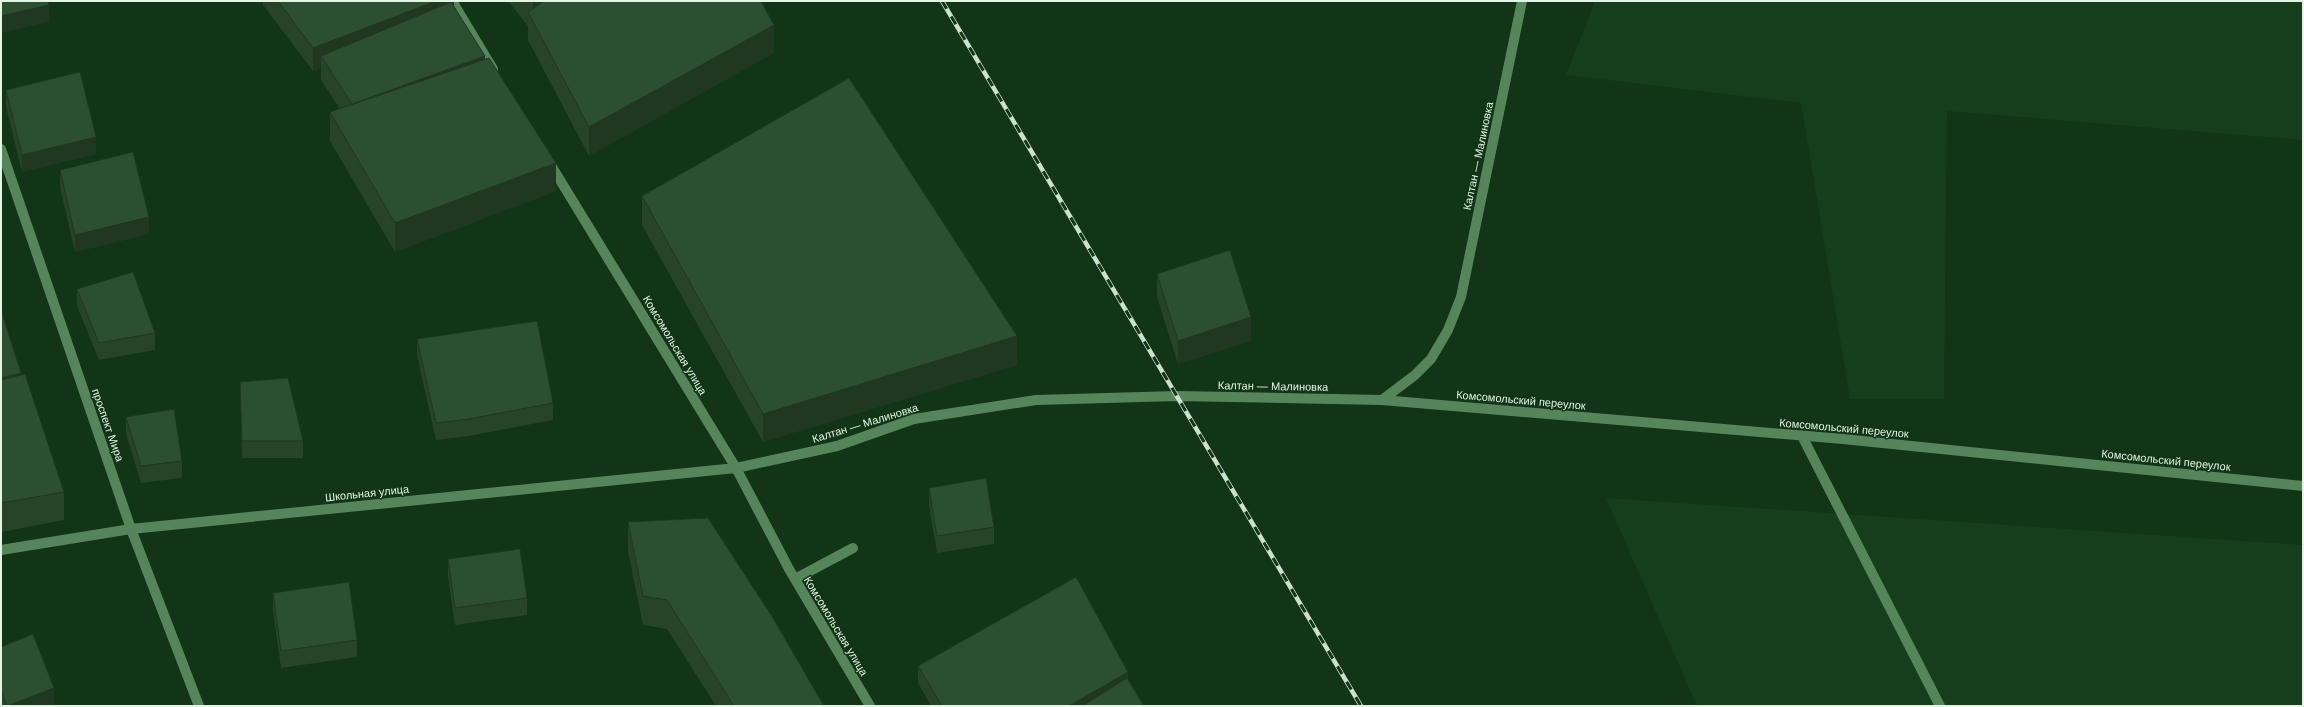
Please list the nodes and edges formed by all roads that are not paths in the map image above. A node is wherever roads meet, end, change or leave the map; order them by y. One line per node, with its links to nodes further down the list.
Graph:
1 (452, 1): 3 (street)
2 (1522, 1): 6 (street, Калтан — Малиновка)
3 (497, 76)
4 (1, 149): 10 (street, проспект Мира)
5 (542, 150): 8 (street, Комсомольская улица)
6 (1382, 400): 7 (street, Комсомольский переулок); 8 (street, Калтан — Малиновка)
7 (1802, 436): 9 (street, Комсомольский переулок); 16 (street)
8 (736, 468): 10 (street, Школьная улица); 13 (street, Комсомольская улица)
9 (2303, 486)
10 (131, 529): 12 (street, Школьная улица); 14 (street, проспект Мира)
11 (852, 548): 13 (street)
12 (1, 550)
13 (795, 579): 15 (street, Комсомольская улица)
14 (199, 706)
15 (870, 706)
16 (1940, 706)

